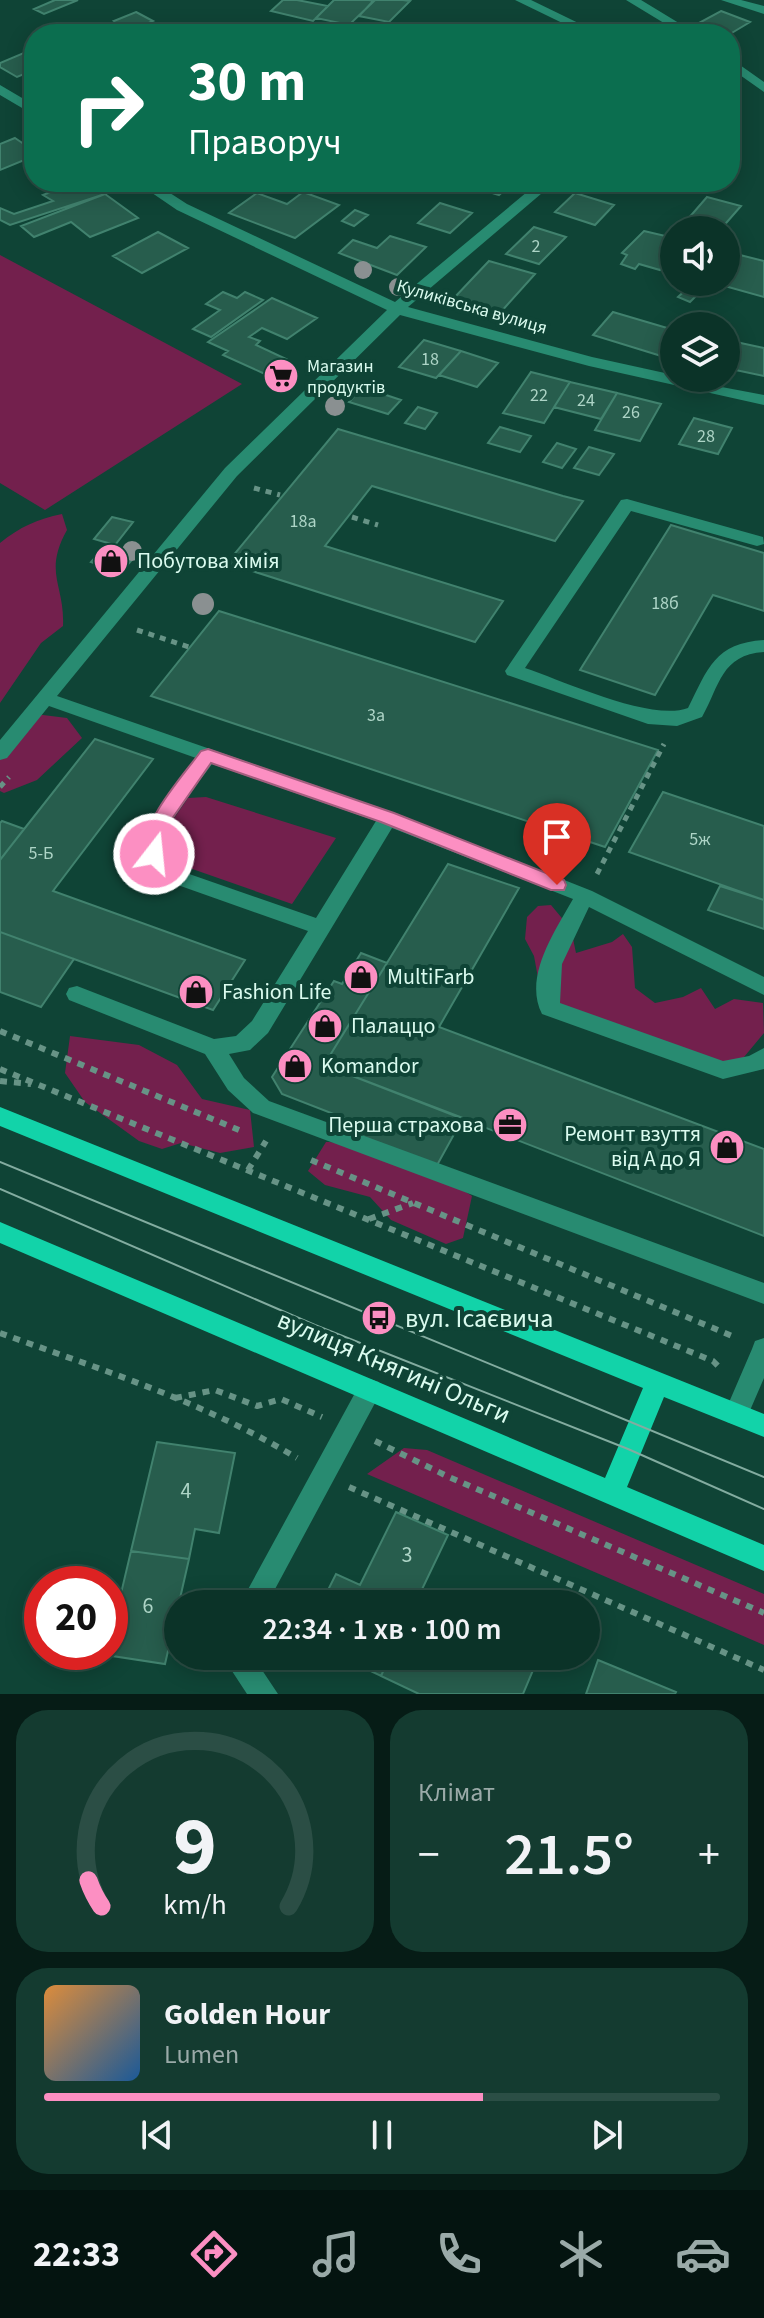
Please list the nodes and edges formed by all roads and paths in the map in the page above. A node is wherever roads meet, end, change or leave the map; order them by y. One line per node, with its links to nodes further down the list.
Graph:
1 (521, 0): 5 (street)
2 (632, 0): 6 (street)
3 (727, 0): 4 (street)
4 (764, 10)
5 (573, 24)
6 (675, 24)
7 (740, 70): 8 (street)
8 (764, 88)
9 (0, 89): 10 (street)
10 (24, 105)
11 (159, 192): 13 (street, Куликівська вулиця)
12 (536, 192): 13 (street)
13 (397, 309): 14 (street, Куликівська вулиця); 21 (street)
14 (764, 400)
15 (352, 517): 16 (path)
16 (378, 525)
17 (757, 541): 22 (street)
18 (128, 627): 20 (path)
19 (764, 646): 22 (street)
20 (189, 647)
21 (44, 698): 23 (street); 24 (street)
22 (677, 719): 26 (path)
23 (0, 753)
24 (208, 755): 25 (street); 27 (street)
25 (388, 818): 26 (street); 27 (street)
26 (585, 896): 28 (street); 32 (street)
27 (319, 927): 31 (street)
28 (764, 987)
29 (77, 994): 31 (street)
30 (0, 1031): 37 (path)
31 (213, 1048): 44 (street)
32 (764, 1057)
33 (0, 1069): 35 (path)
34 (0, 1081): 35 (path)
35 (40, 1086): 40 (path)
36 (0, 1116): 48 (main road)
37 (266, 1141): 38 (path); 40 (path)
38 (279, 1146)
39 (306, 1158): 41 (path)
40 (248, 1170): 42 (path)
41 (414, 1203): 42 (path); 46 (path)
42 (368, 1219): 47 (path)
43 (0, 1232): 49 (main road, вулиця Княгині Ольги)
44 (764, 1294)
45 (0, 1333): 50 (path)
46 (764, 1350): 51 (street)
47 (713, 1361)
48 (658, 1383): 51 (main road); 57 (main road)
49 (370, 1390): 57 (main road, вулиця Княгині Ольги); 59 (street)
50 (175, 1398): 52 (path); 55 (path)
51 (736, 1414): 53 (main road)
52 (326, 1419)
53 (764, 1426)
54 (392, 1449): 60 (path)
55 (302, 1461)
56 (348, 1487): 62 (path)
57 (612, 1494): 58 (main road, вулиця Княгині Ольги)
58 (764, 1558)
59 (261, 1590)
60 (764, 1613)
61 (246, 1670): 63 (street)
62 (764, 1670)
63 (264, 1694)

